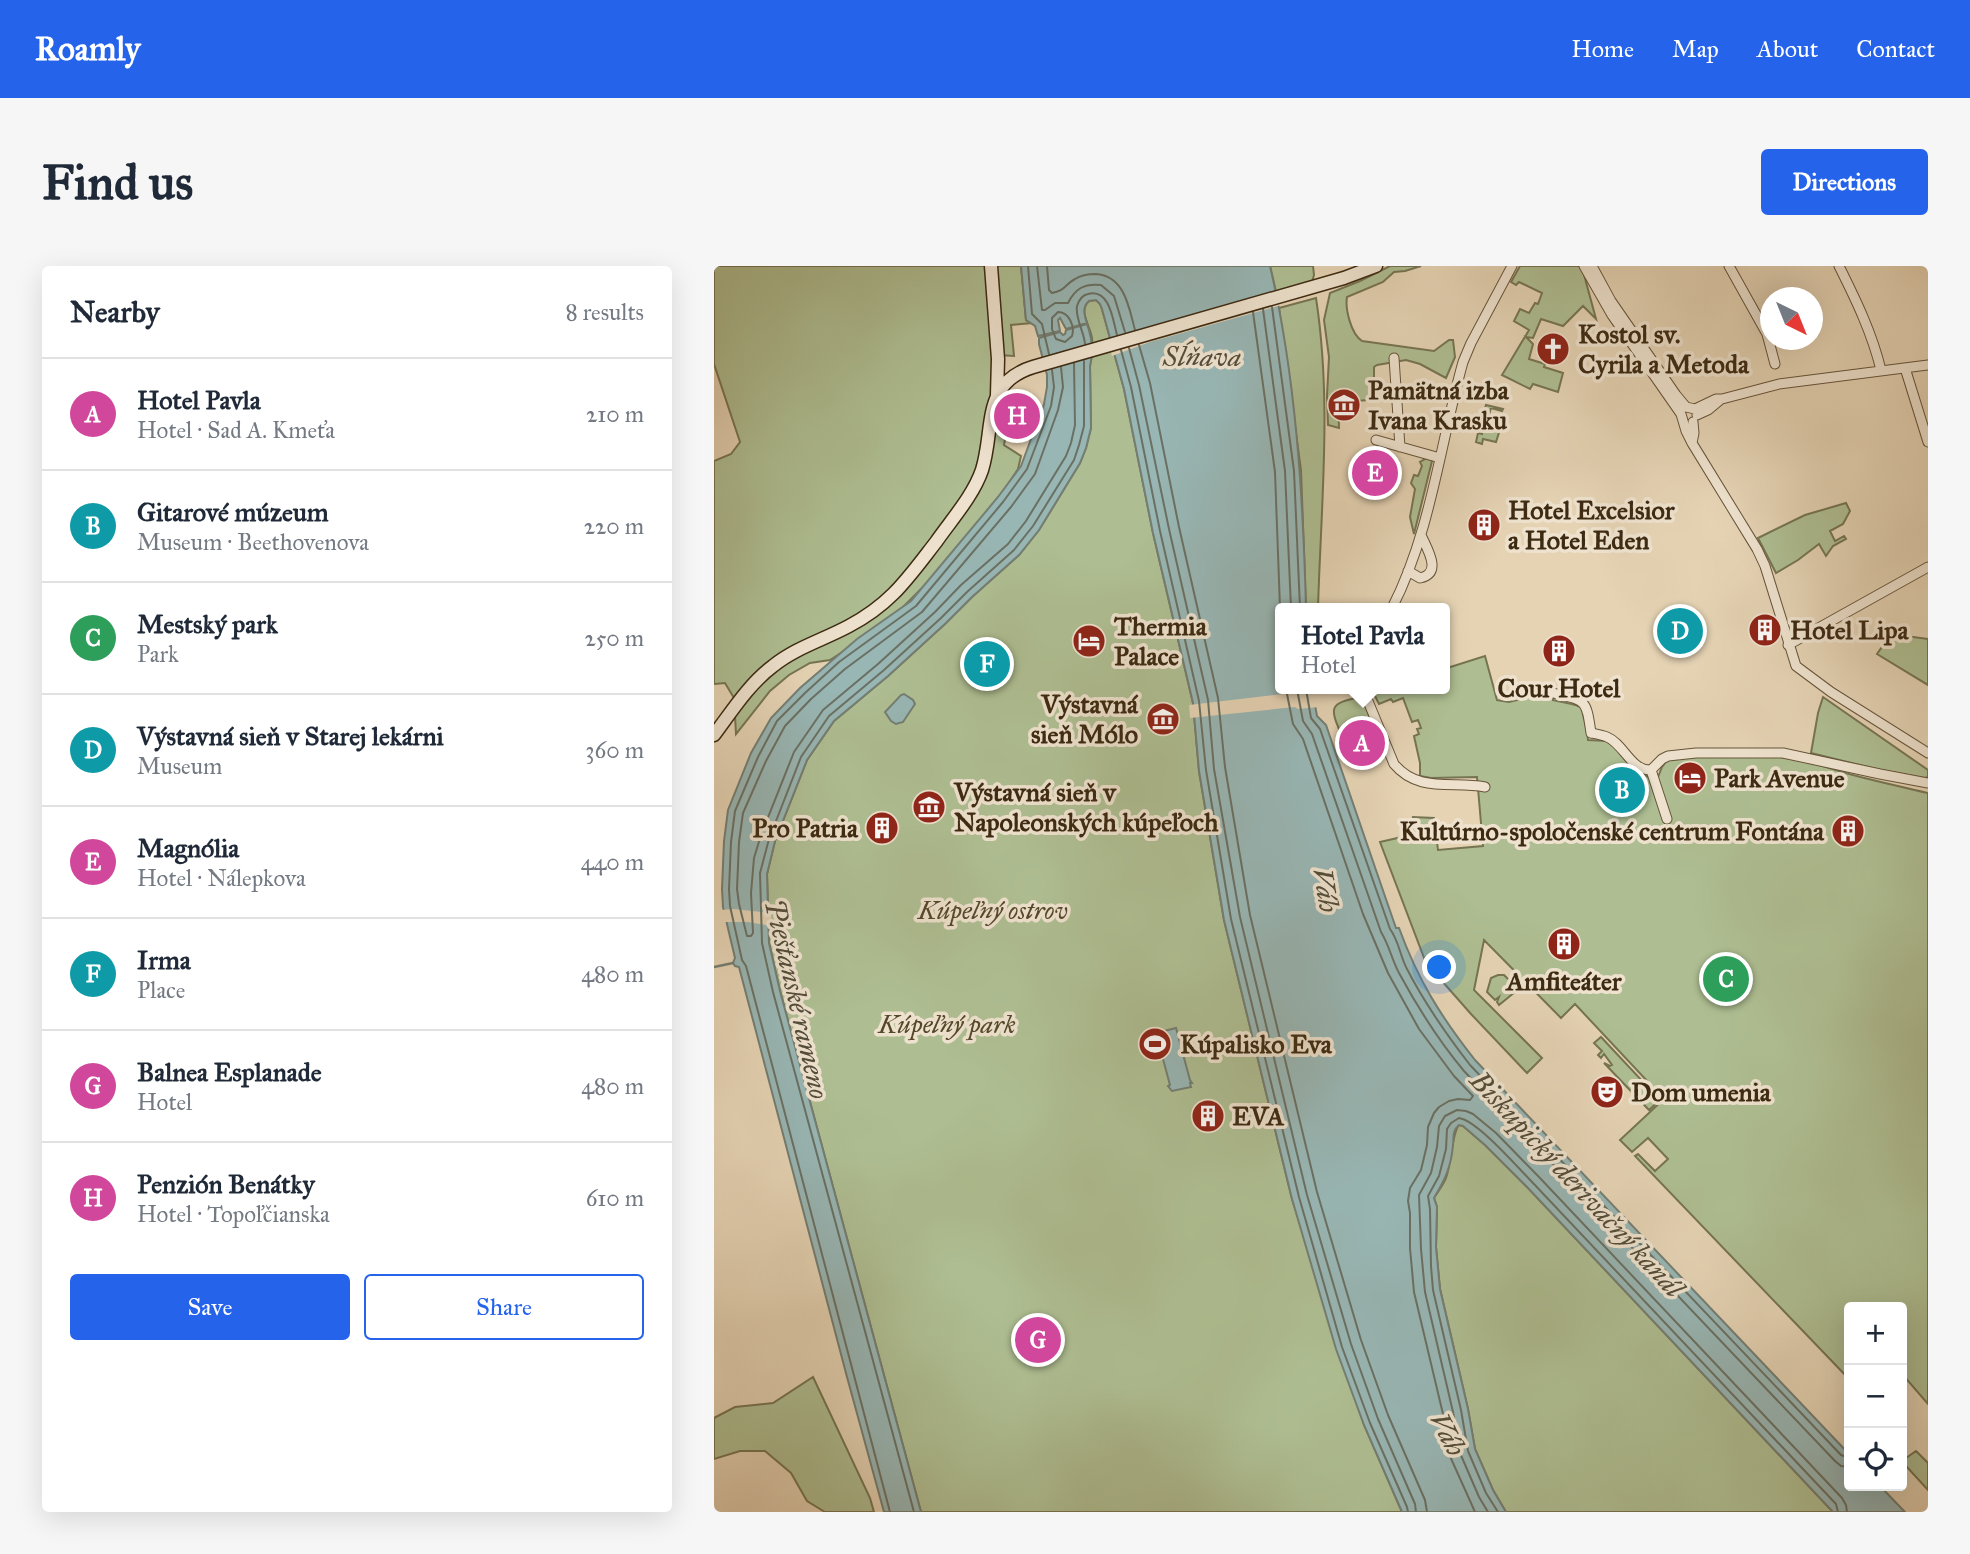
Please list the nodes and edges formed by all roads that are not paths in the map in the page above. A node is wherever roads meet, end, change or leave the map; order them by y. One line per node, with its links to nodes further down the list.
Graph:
1 (991, 266): 9 (main road)
2 (1376, 266): 13 (main road)
3 (1512, 266): 20 (street)
4 (1584, 266): 16 (street)
5 (1592, 266): 16 (street)
6 (1729, 266): 14 (street)
7 (1839, 266): 12 (street)
8 (1394, 358): 19 (street)
9 (998, 359): 13 (main road); 15 (main road)
10 (1928, 365): 11 (street)
11 (1905, 368): 12 (street); 18 (street)
12 (1881, 370): 14 (street)
13 (1013, 374): 15 (main road)
14 (1777, 374): 16 (street)
15 (997, 396): 30 (main road)
16 (1690, 415): 27 (street)
17 (1376, 440): 19 (street)
18 (1928, 442)
19 (1400, 447): 20 (street)
20 (1440, 458): 21 (street)
21 (1420, 539): 23 (street); 24 (street)
22 (1928, 567): 27 (street)
23 (1408, 571): 24 (street); 25 (street)
24 (1420, 578): 25 (street)
25 (1399, 595): 26 (street)
26 (1395, 603)
27 (1788, 645): 31 (street)
28 (1365, 694): 34 (street)
29 (1553, 694): 32 (street)
30 (714, 735)
31 (1928, 753)
32 (1651, 770): 33 (street); 35 (street)
33 (1928, 783)
34 (1485, 787)
35 (1667, 819)

